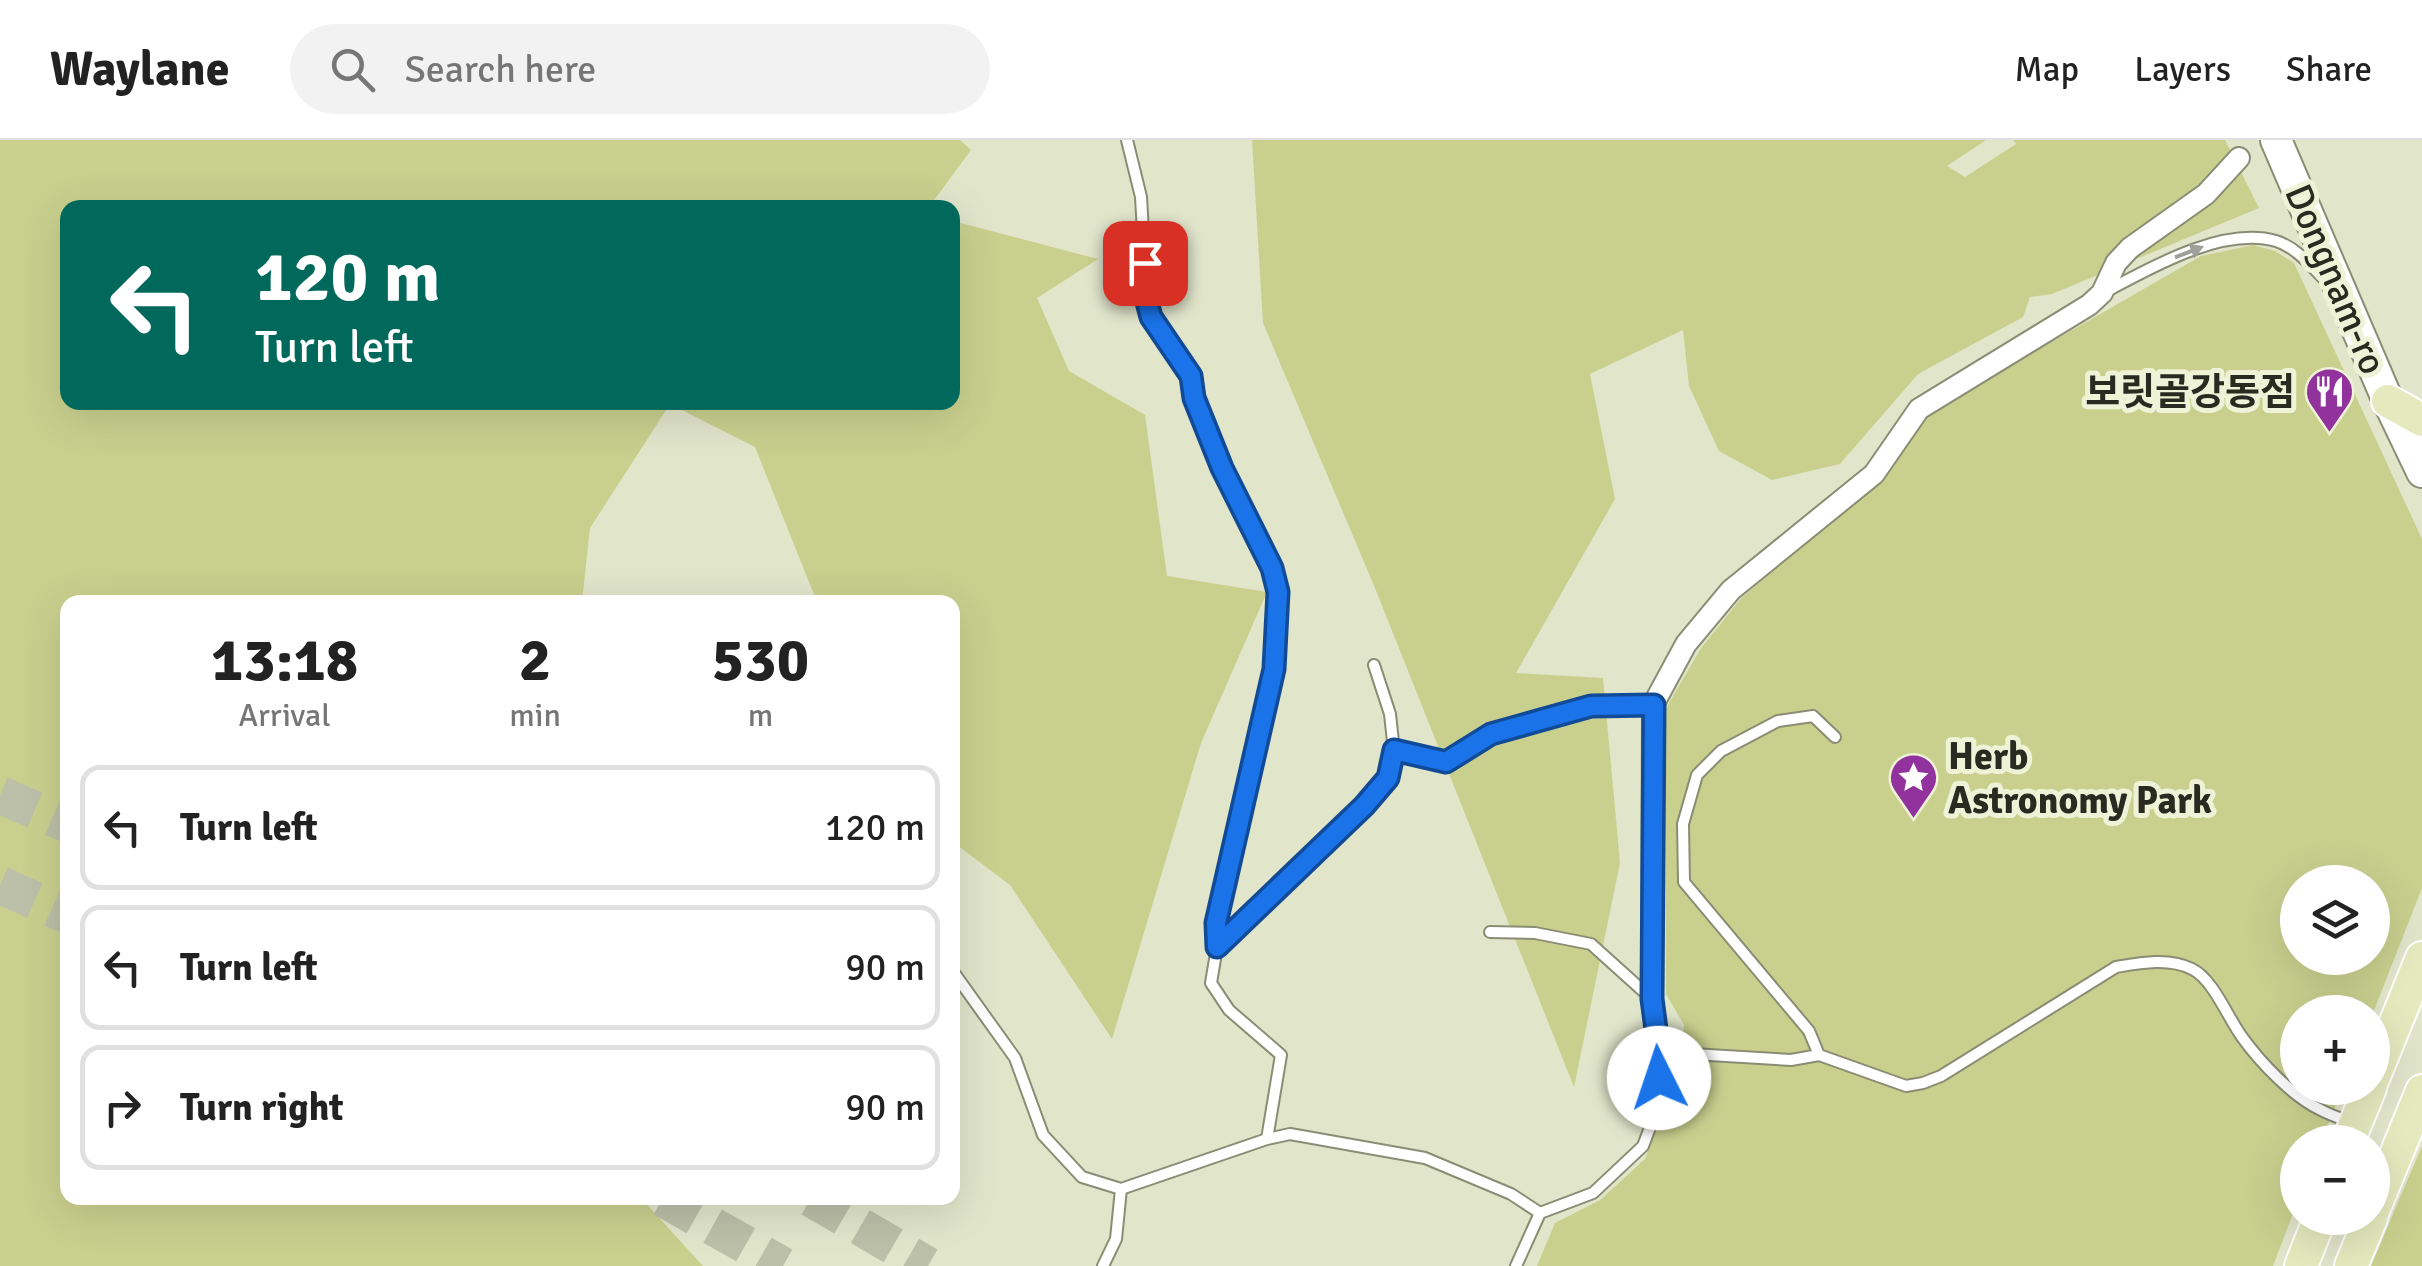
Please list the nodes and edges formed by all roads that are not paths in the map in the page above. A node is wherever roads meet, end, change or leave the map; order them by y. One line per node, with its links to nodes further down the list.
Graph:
1 (1127, 140): 14 (lane)
2 (2276, 140): 5 (main road, Dongnam-ro)
3 (2238, 158): 4 (street)
4 (2102, 293): 5 (lane, one-way to 5); 10 (street)
5 (2346, 298): 6 (main road, Dongnam-ro)
6 (2388, 402): 7 (main road); 8 (main road, Dongnam-ro)
7 (2422, 420)
8 (2422, 472)
9 (1374, 664): 12 (lane)
10 (1654, 705): 12 (lane); 17 (street)
11 (1835, 737): 20 (lane)
12 (1394, 750): 14 (lane)
13 (1490, 932): 17 (lane)
14 (1217, 947): 23 (lane)
15 (2422, 958): 18 (main road)
16 (960, 981): 25 (lane)
17 (1652, 999): 19 (lane)
18 (2390, 1037)
19 (1659, 1052): 20 (lane); 26 (lane)
20 (1819, 1055): 22 (lane)
21 (2422, 1091): 24 (main road)
22 (2341, 1125)
23 (1267, 1138): 25 (lane); 26 (lane)
24 (2390, 1170)
25 (1121, 1189): 29 (lane)
26 (1540, 1213): 30 (lane)
27 (2314, 1235): 31 (main road)
28 (2364, 1235): 32 (main road)
29 (1103, 1266)
30 (1516, 1266)
31 (2302, 1266)
32 (2351, 1266)

